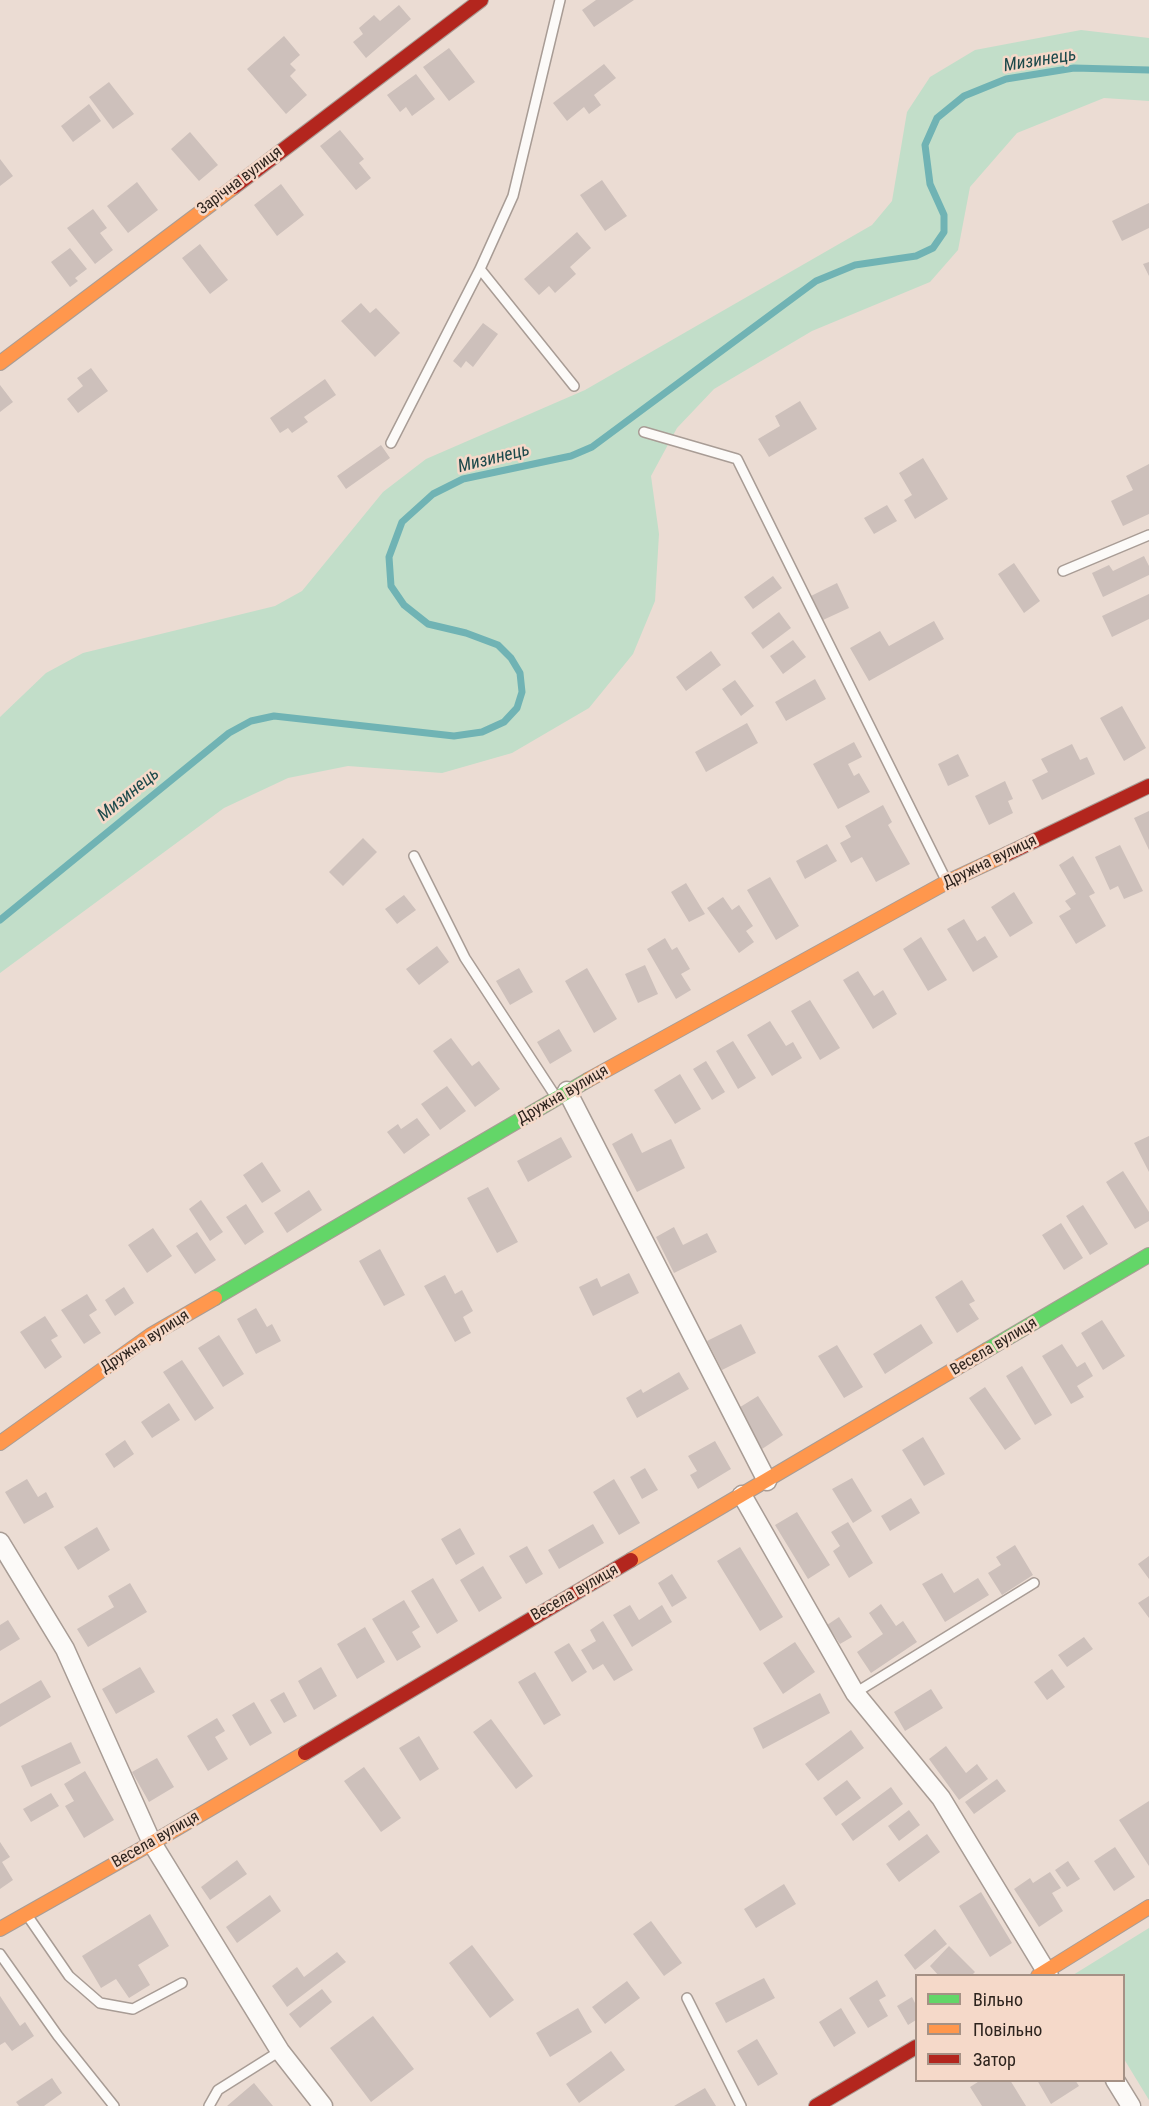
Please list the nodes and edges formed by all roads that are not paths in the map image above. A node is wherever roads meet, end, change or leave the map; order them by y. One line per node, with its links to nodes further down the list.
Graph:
1 (560, 0): 3 (lane)
2 (468, 3): 4 (street, Зарічна вулиця)
3 (480, 269): 5 (lane); 7 (lane)
4 (0, 363)
5 (574, 386)
6 (644, 432): 12 (lane)
7 (392, 443)
8 (1149, 535): 9 (lane)
9 (1063, 571)
10 (1149, 786): 12 (street, Дружна вулиця)
11 (414, 856): 13 (lane)
12 (947, 882): 13 (street, Дружна вулиця)
13 (562, 1094): 15 (street, Дружна вулиця); 16 (street)
14 (1149, 1255): 16 (street, Весела вулиця)
15 (0, 1443)
16 (767, 1481): 17 (street, Весела вулиця)
17 (742, 1495): 20 (street); 21 (street, Весела вулиця)
18 (0, 1542): 21 (street)
19 (1034, 1583): 20 (lane)
20 (855, 1693): 26 (street)
21 (152, 1843): 23 (street, Весела вулиця); 30 (street)
22 (1149, 1906): 26 (street)
23 (27, 1914): 24 (street, Весела вулиця); 27 (lane)
24 (2, 1924)
25 (0, 1954): 32 (lane)
26 (1044, 1974)
27 (182, 1983)
28 (687, 1998): 35 (lane)
29 (915, 2048): 36 (street)
30 (280, 2051): 33 (lane); 34 (street)
31 (1116, 2082): 37 (street)
32 (114, 2106)
33 (209, 2106)
34 (323, 2106)
35 (741, 2106)
36 (816, 2106)
37 (1131, 2106)

